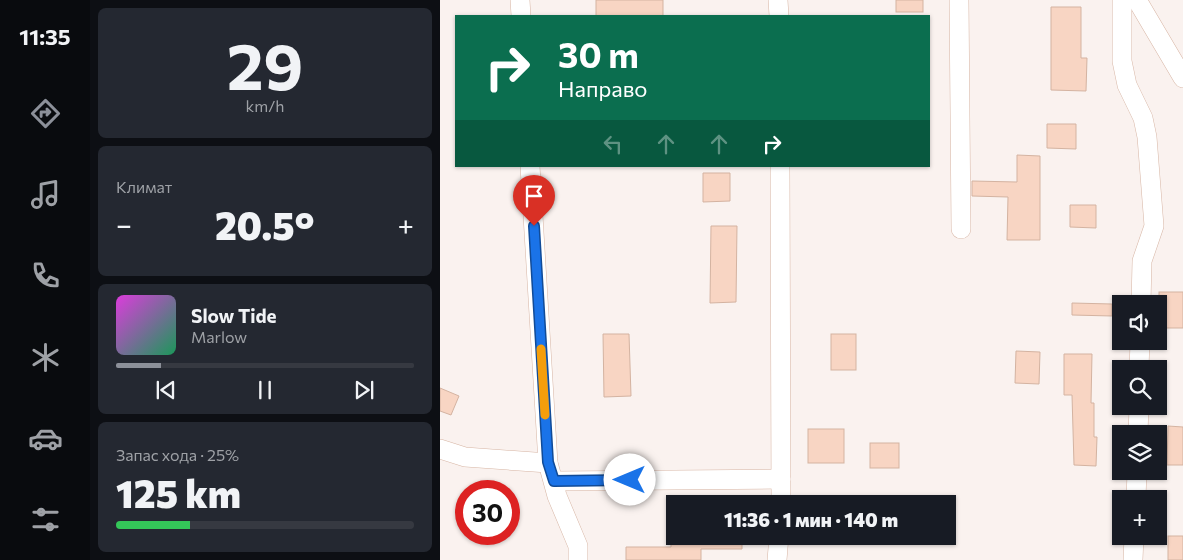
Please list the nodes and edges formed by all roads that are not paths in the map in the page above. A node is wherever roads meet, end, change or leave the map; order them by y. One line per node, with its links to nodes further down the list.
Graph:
1 (520, 0): 6 (street)
2 (778, 0): 7 (street)
3 (959, 0): 11 (street)
4 (1122, 0): 12 (street)
5 (1137, 0): 8 (street)
6 (521, 15)
7 (779, 15)
8 (1183, 78)
9 (530, 167): 14 (street)
10 (780, 167): 15 (street)
11 (961, 229)
12 (1140, 295)
13 (440, 449): 14 (street)
14 (548, 462): 16 (street)
15 (781, 479): 16 (street); 17 (street)
16 (554, 481): 20 (street)
17 (781, 495)
18 (778, 545): 21 (street)
19 (1134, 545): 22 (street)
20 (578, 560)
21 (777, 560)
22 (1133, 560)

